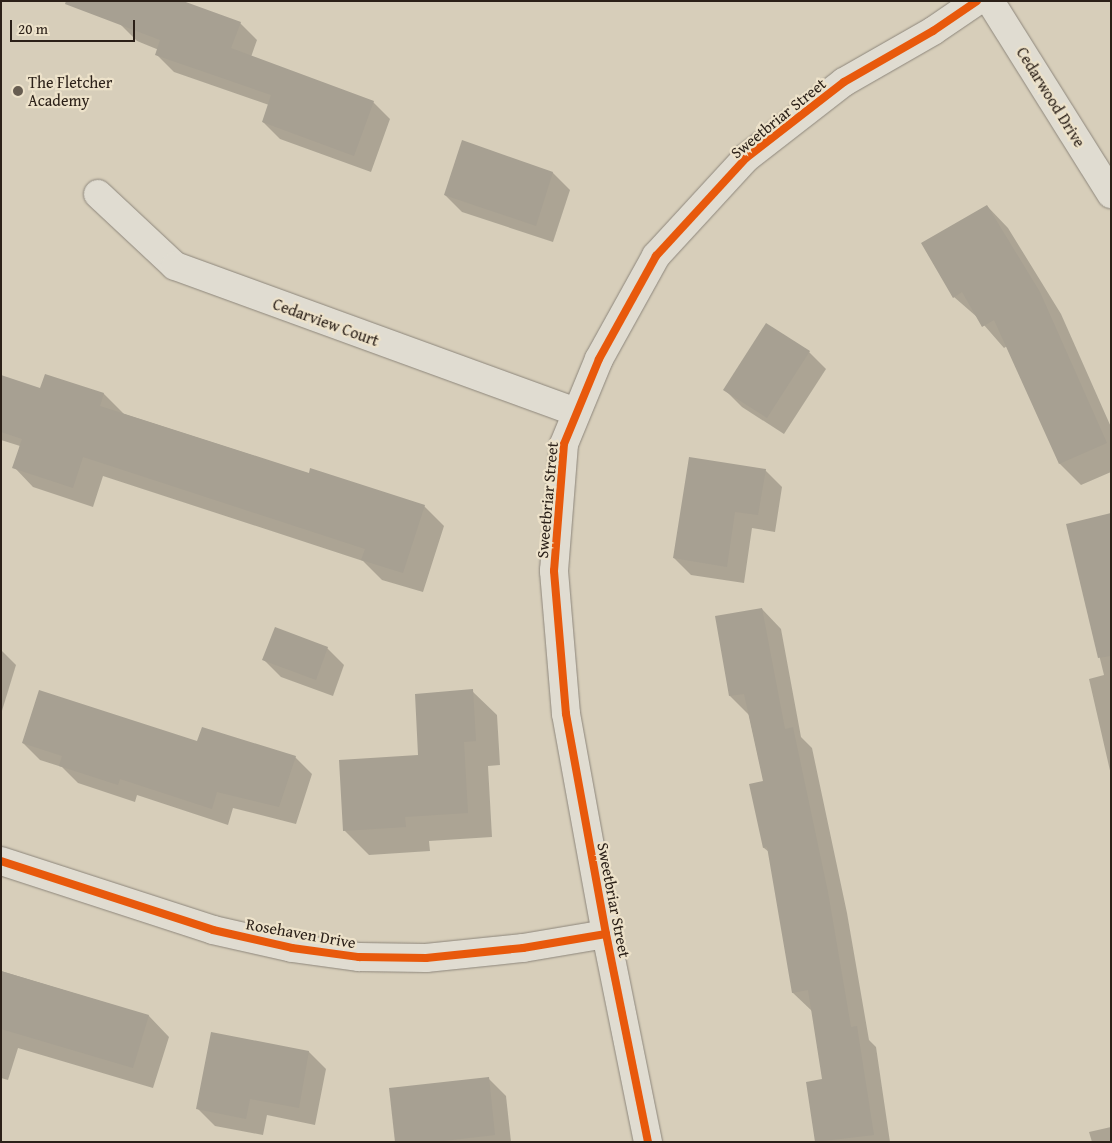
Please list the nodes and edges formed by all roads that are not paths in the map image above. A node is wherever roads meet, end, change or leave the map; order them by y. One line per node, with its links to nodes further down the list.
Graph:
1 (977, 1): 5 (street, Sweetbriar Street)
2 (990, 1): 4 (street, Cedarwood Drive)
3 (98, 194): 5 (street, Cedarview Court)
4 (1111, 194)
5 (576, 412): 7 (street, Sweetbriar Street)
6 (1, 861): 7 (street, Rosehaven Drive)
7 (606, 934): 8 (street, Sweetbriar Street)
8 (648, 1142)

